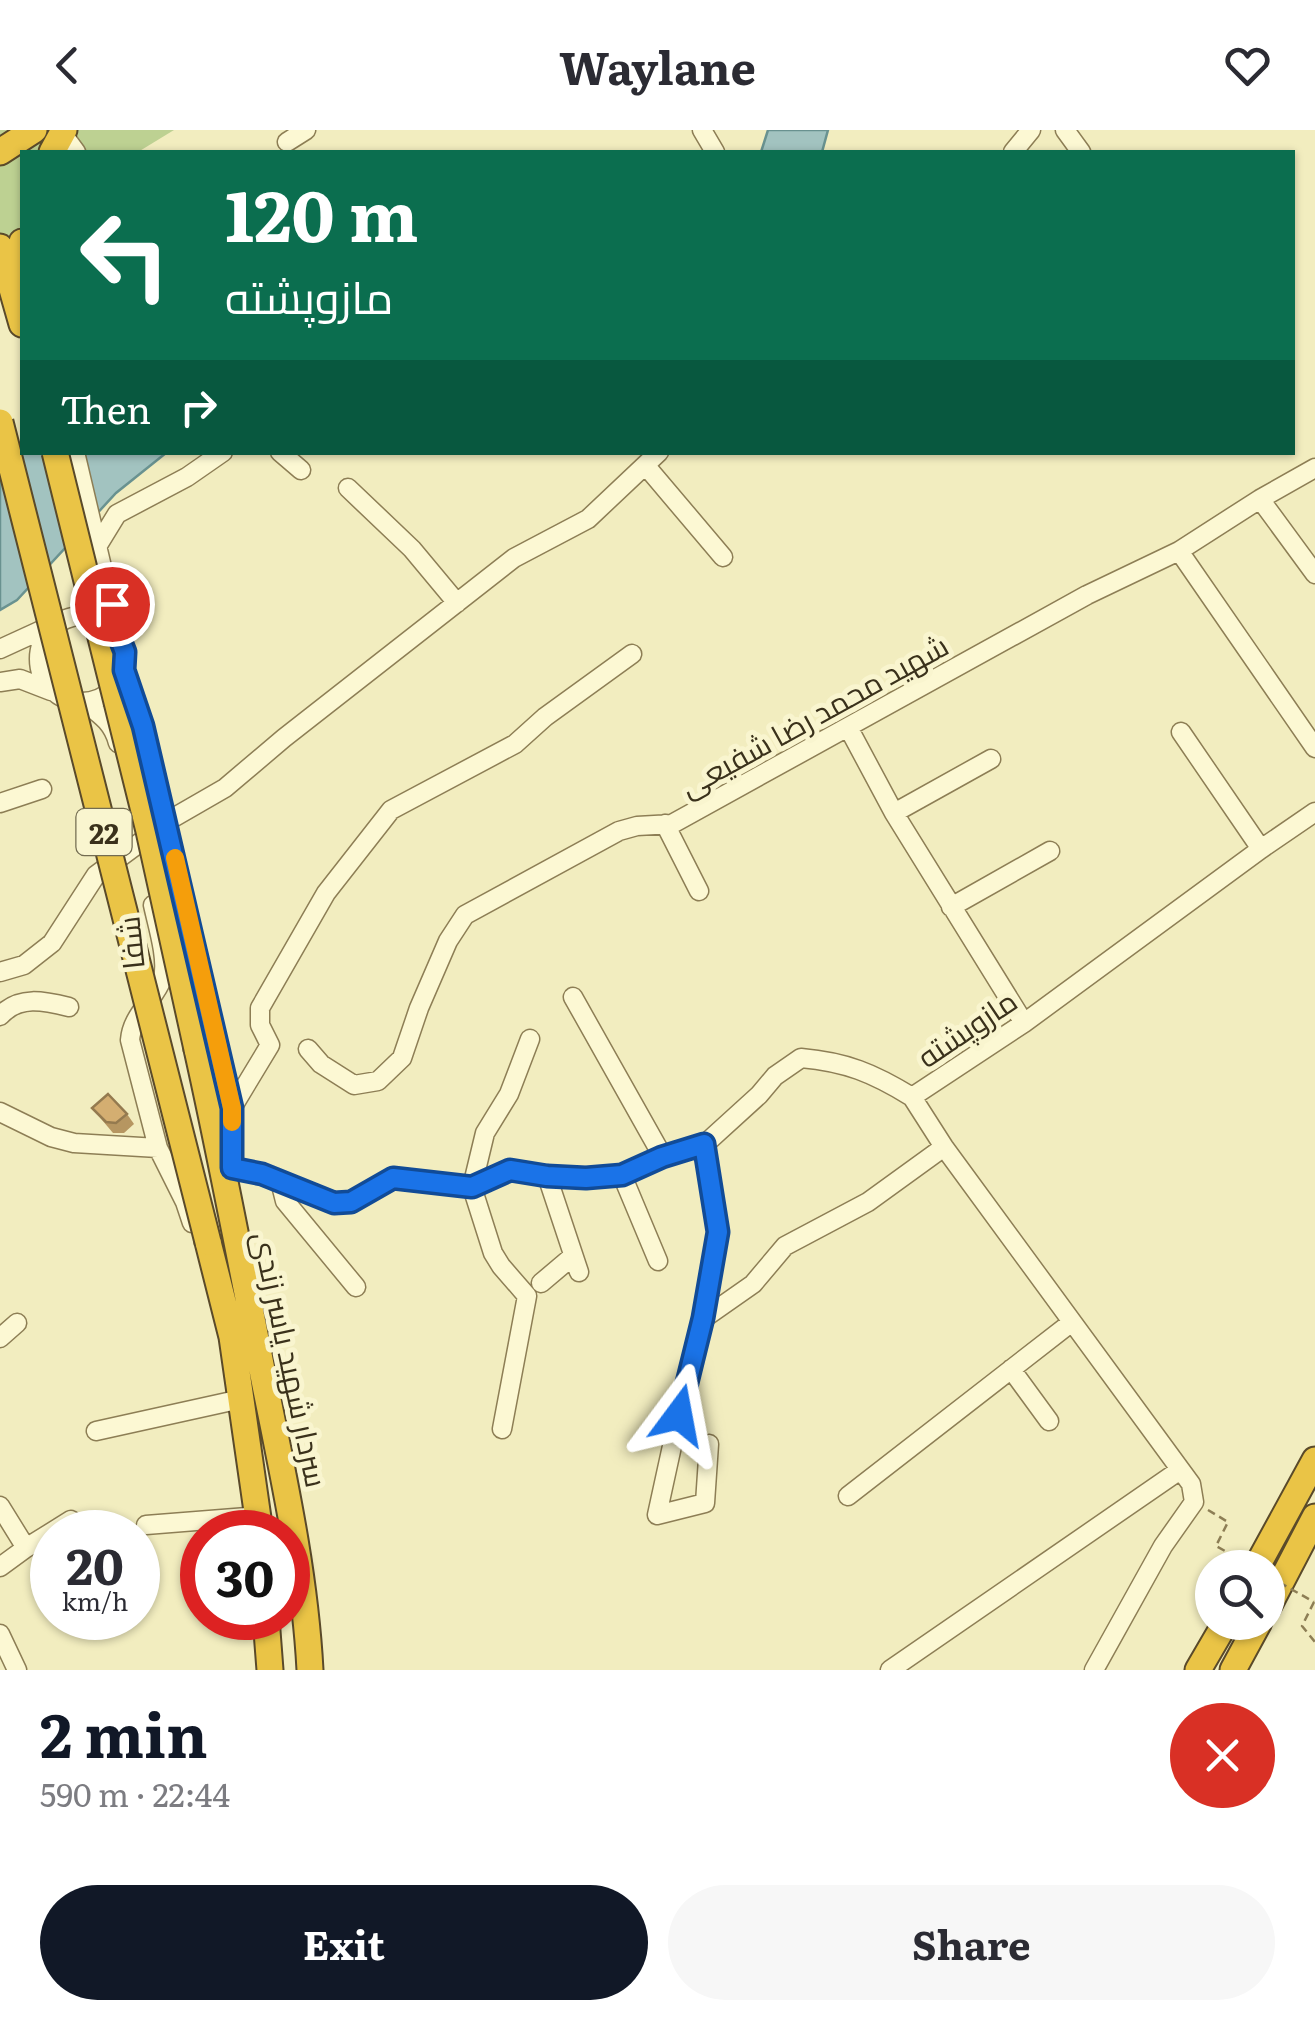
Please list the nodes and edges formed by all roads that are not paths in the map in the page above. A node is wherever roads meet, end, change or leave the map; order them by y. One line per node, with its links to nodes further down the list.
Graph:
1 (34, 130): 6 (highway)
2 (306, 130): 4 (street)
3 (1032, 130): 5 (street)
4 (287, 142)
5 (1016, 150)
6 (0, 152)
7 (0, 247): 9 (highway)
8 (20, 262): 9 (highway)
9 (16, 303)
10 (0, 422): 76 (highway, سردار شهید یاسر زندی / 22, bridge)
11 (56, 455): 64 (highway, 22, bridge)
12 (76, 455): 20 (street)
13 (219, 455): 20 (street)
14 (284, 455): 17 (street)
15 (652, 459): 22 (street); 24 (street)
16 (1315, 468): 19 (street, شهید محمد رضا شفیعی)
17 (301, 470)
18 (348, 488): 24 (street)
19 (1260, 499): 21 (street, شهید محمد رضا شفیعی); 23 (street)
20 (98, 545): 26 (street)
21 (1180, 551): 34 (street, شهید محمد رضا شفیعی); 37 (street)
22 (723, 557)
23 (1315, 574)
24 (457, 603): 43 (street)
25 (53, 625): 26 (street); 27 (street); 31 (street)
26 (118, 634): 29 (street)
27 (0, 650)
28 (632, 654): 58 (street)
29 (124, 670): 32 (street); 33 (street)
30 (0, 682): 31 (street)
31 (51, 691): 32 (street)
32 (85, 703): 35 (street)
33 (143, 726): 35 (street); 43 (street)
34 (848, 727): 42 (street); 44 (street, شهید محمد رضا شفیعی)
35 (115, 730): 45 (street, شفا)
36 (1181, 732): 46 (street)
37 (1315, 748)
38 (992, 759): 42 (street)
39 (42, 789): 40 (street)
40 (0, 802)
41 (1315, 812): 46 (street, مازوپشته)
42 (894, 813): 49 (street)
43 (166, 822): 58 (street)
44 (664, 824): 48 (street); 56 (street, شهید محمد رضا شفیعی)
45 (142, 841): 50 (street); 62 (street, شفا)
46 (1261, 848): 54 (street, مازوپشته)
47 (1050, 851): 49 (street)
48 (700, 891)
49 (950, 907): 54 (street)
50 (0, 972)
51 (572, 997): 63 (street)
52 (68, 1006): 53 (street)
53 (0, 1016)
54 (1024, 1023): 57 (street, مازوپشته)
55 (530, 1038): 68 (street)
56 (308, 1049)
57 (912, 1097): 60 (street, مازوپشته); 61 (street)
58 (232, 1108): 64 (street)
59 (0, 1112): 62 (street)
60 (704, 1144): 63 (street, مازوپشته); 73 (street)
61 (944, 1147): 73 (street); 74 (street)
62 (158, 1148): 76 (street, شفا)
63 (662, 1157): 65 (street, مازوپشته)
64 (229, 1174): 67 (street, مازوپشته); 69 (highway, 22)
65 (622, 1175): 66 (street, مازوپشته); 70 (street)
66 (547, 1176): 68 (street, مازوپشته); 71 (street)
67 (280, 1181): 68 (street, مازوپشته); 72 (street)
68 (472, 1187): 81 (street)
69 (234, 1223): 76 (highway, سردار شهید یاسر زندی / 22); 89 (highway, سردار شهید یاسر زندی / 22)
70 (658, 1261)
71 (541, 1283)
72 (356, 1287)
73 (703, 1318): 83 (street)
74 (1072, 1322): 78 (street); 85 (street)
75 (17, 1323): 77 (street)
76 (232, 1336): 79 (highway, سردار شهید یاسر زندی / 22)
77 (0, 1338)
78 (1011, 1369): 80 (street); 86 (street)
79 (241, 1400): 82 (street); 88 (highway, سردار شهید یاسر زندی / 22)
80 (1049, 1421)
81 (502, 1429)
82 (96, 1431)
83 (709, 1444)
84 (1315, 1460): 93 (highway)
85 (1180, 1470): 106 (street); 107 (street)
86 (848, 1496)
87 (0, 1506): 92 (street)
88 (258, 1510)
89 (290, 1510)
90 (1315, 1517): 95 (highway)
91 (30, 1546): 92 (street)
92 (26, 1548): 94 (street)
93 (1257, 1550)
94 (0, 1566)
95 (1285, 1574)
96 (310, 1613): 105 (highway)
97 (0, 1634): 102 (street)
98 (268, 1640): 103 (highway)
99 (308, 1640): 104 (highway, سردار شهید یاسر زندی / 22)
100 (1216, 1640): 108 (highway)
101 (1249, 1640): 109 (highway)
102 (17, 1670)
103 (270, 1670)
104 (310, 1670)
105 (325, 1670)
106 (890, 1670)
107 (1094, 1670)
108 (1198, 1670)
109 (1233, 1670)

